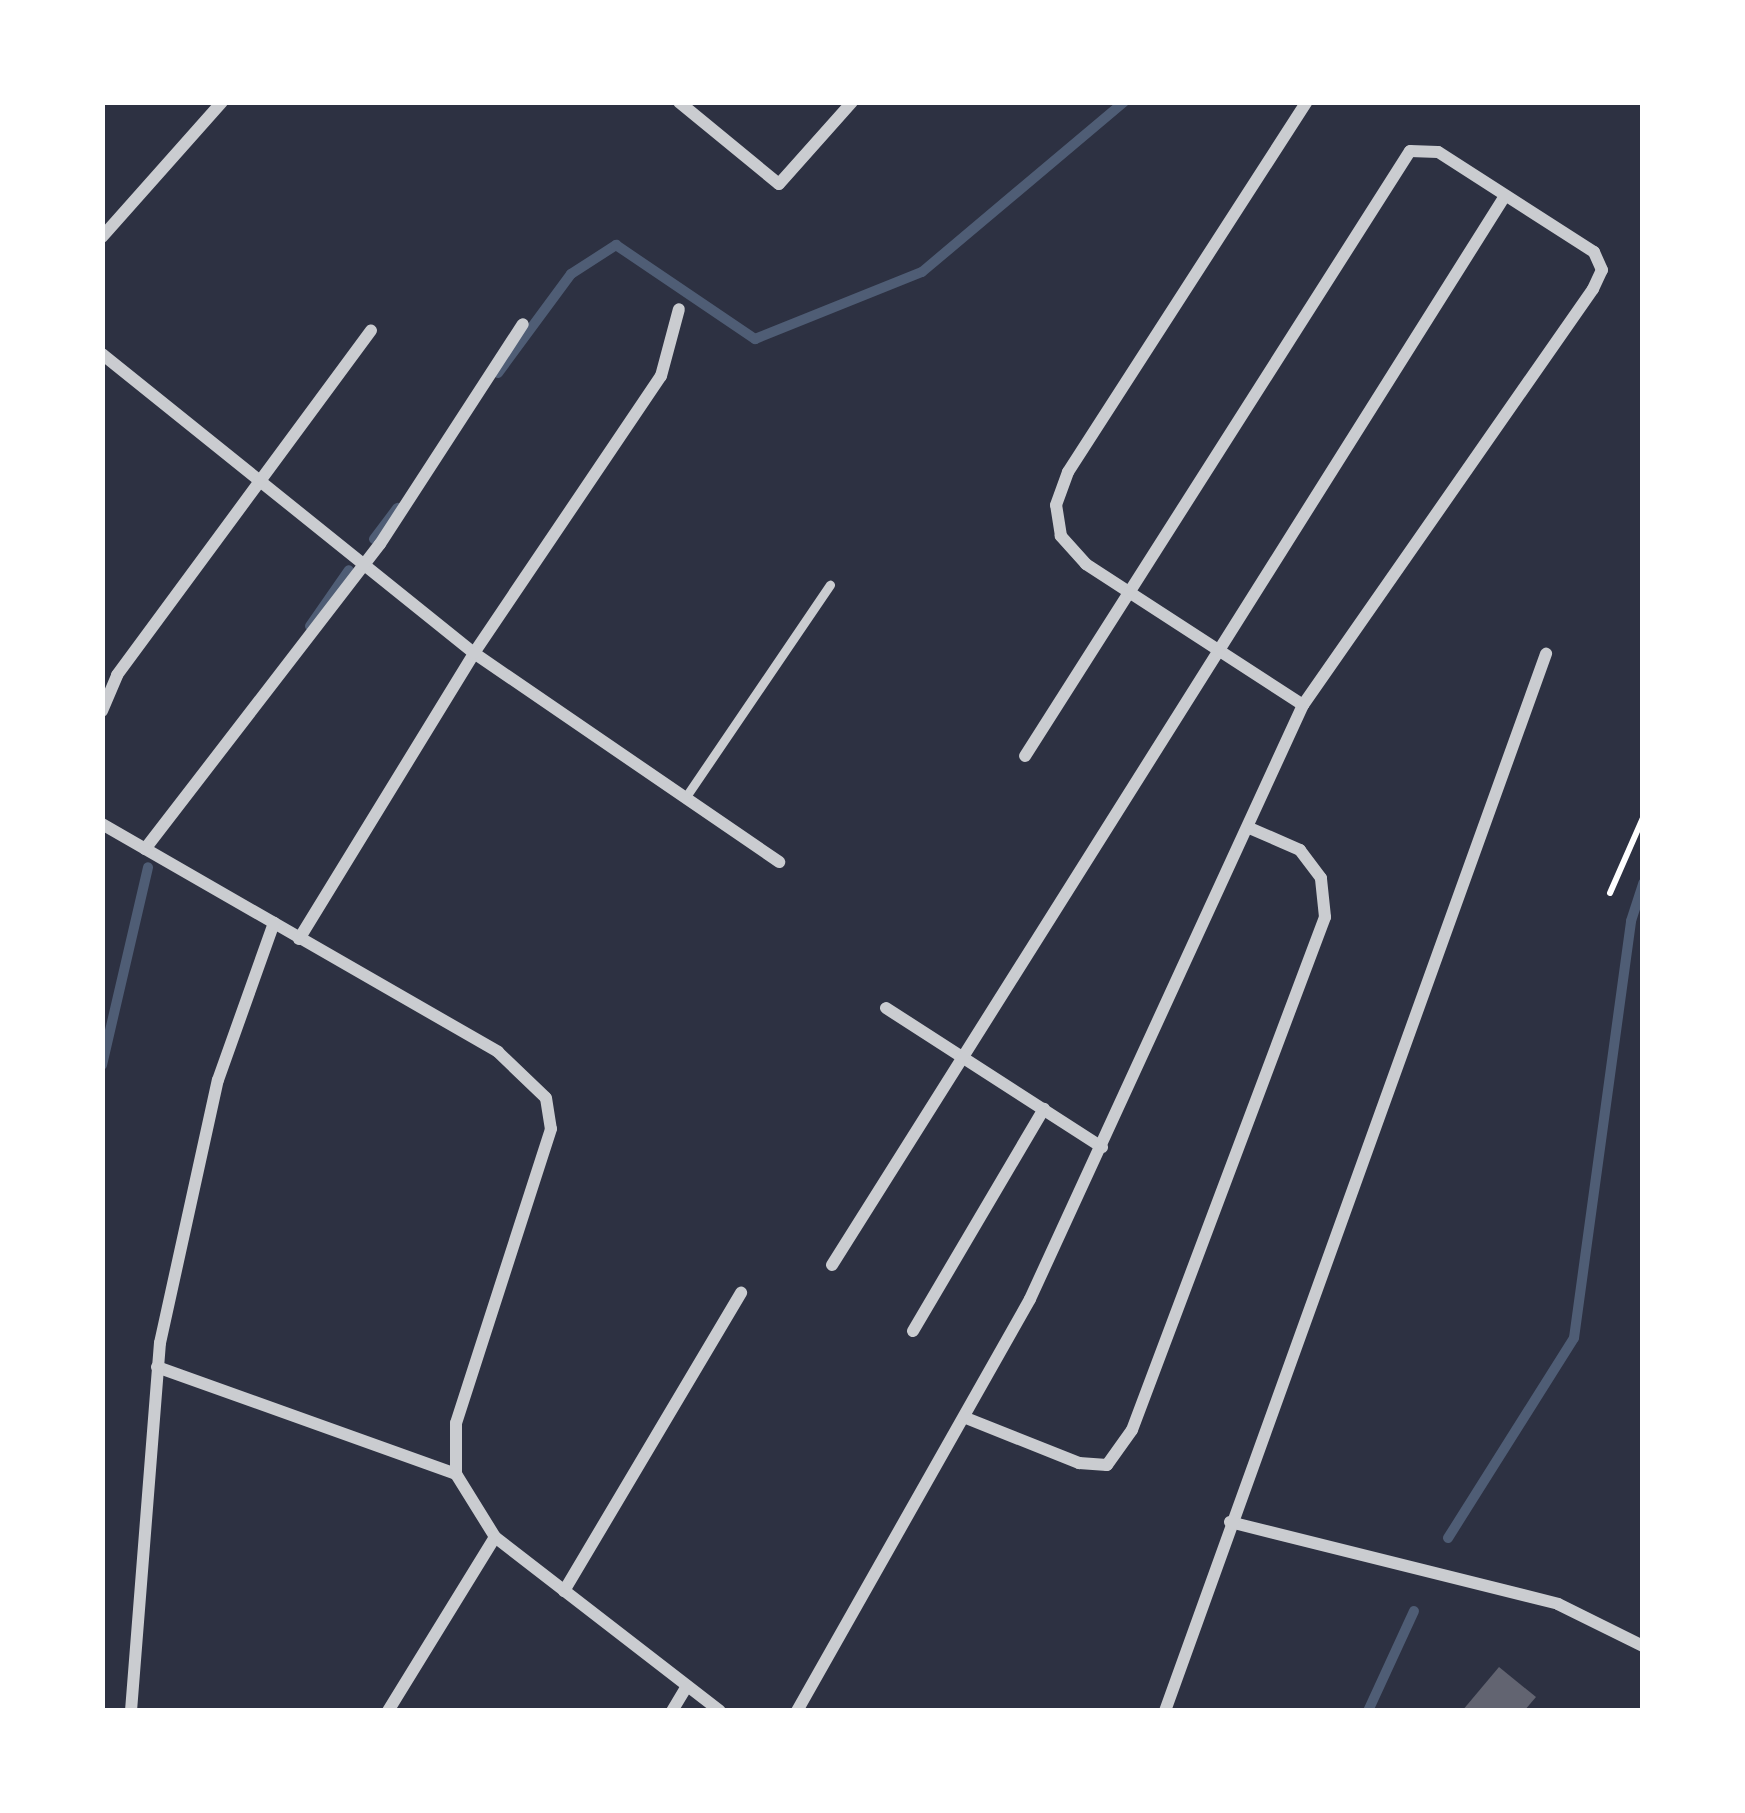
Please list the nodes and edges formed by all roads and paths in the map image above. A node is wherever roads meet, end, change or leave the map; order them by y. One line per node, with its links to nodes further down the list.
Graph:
1 (222, 102): 6 (street)
2 (679, 102): 3 (street)
3 (852, 102)
4 (1306, 102): 14 (street)
5 (1505, 196): 14 (street); 15 (street); 18 (street)
6 (102, 237)
7 (679, 309): 16 (street)
8 (524, 324): 12 (street)
9 (371, 331): 11 (street)
10 (102, 354): 11 (street)
11 (260, 481): 12 (street); 19 (street)
12 (364, 566): 16 (street); 25 (street)
13 (830, 586): 21 (lane)
14 (1126, 596): 15 (street); 20 (street)
15 (1214, 649): 18 (street); 31 (street)
16 (473, 653): 21 (street); 29 (street)
17 (1546, 654): 40 (street)
18 (1303, 705): 24 (street)
19 (102, 711)
20 (1025, 756)
21 (685, 798): 26 (street)
22 (1643, 818): 27 (path)
23 (102, 824): 25 (street)
24 (1252, 829): 33 (street); 38 (street)
25 (145, 849): 28 (street)
26 (779, 862)
27 (1610, 893)
28 (274, 923): 29 (street); 37 (street)
29 (298, 939): 39 (street)
30 (886, 1008): 31 (street)
31 (961, 1057): 32 (street); 34 (street)
32 (1044, 1109): 33 (street); 36 (street)
33 (1102, 1147): 38 (street)
34 (832, 1265)
35 (741, 1293): 42 (street)
36 (913, 1331)
37 (158, 1367): 39 (street); 45 (street)
38 (966, 1418): 49 (street)
39 (456, 1474): 41 (street)
40 (1230, 1522): 43 (street); 50 (street)
41 (495, 1537): 42 (street); 46 (street)
42 (564, 1591): 44 (street)
43 (1643, 1646)
44 (687, 1686): 47 (street); 48 (street)
45 (131, 1711)
46 (388, 1711)
47 (672, 1711)
48 (720, 1711)
49 (797, 1711)
50 (1165, 1711)

